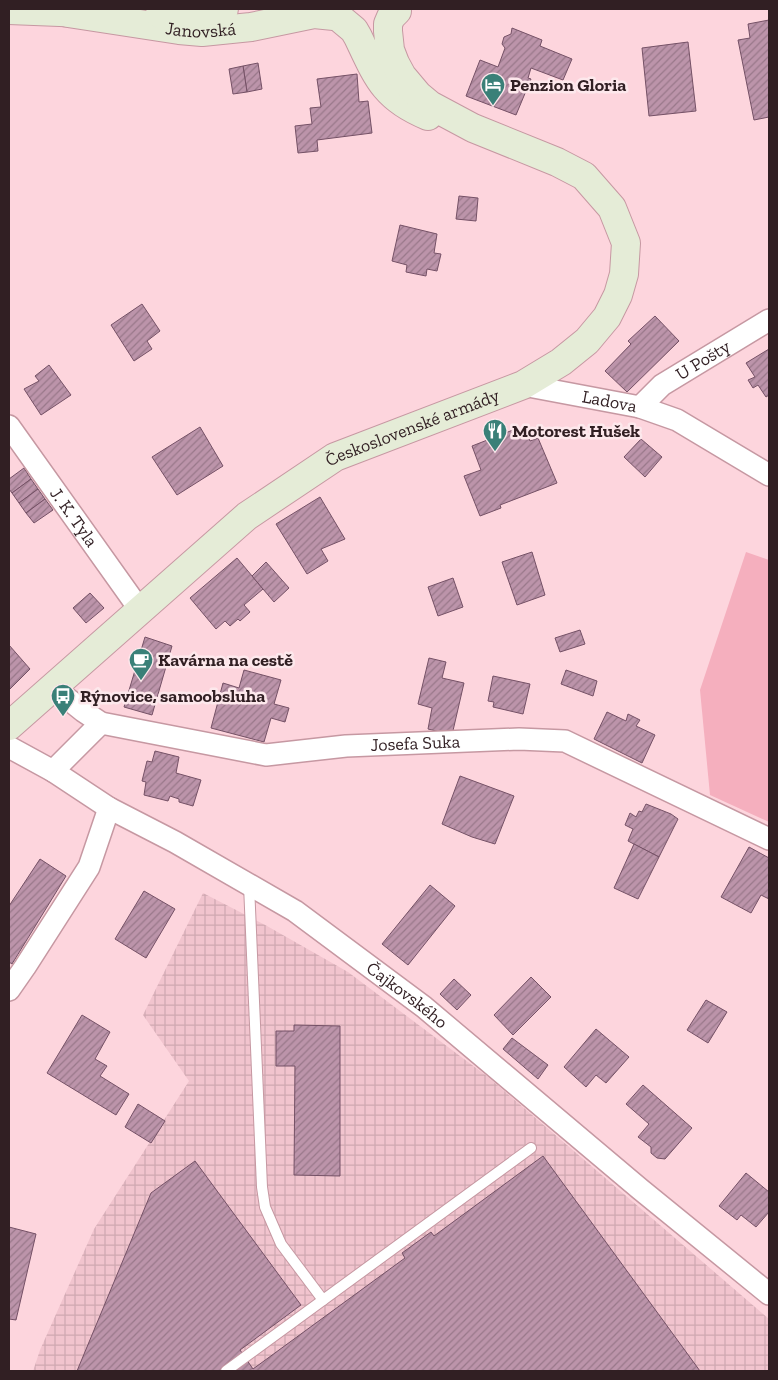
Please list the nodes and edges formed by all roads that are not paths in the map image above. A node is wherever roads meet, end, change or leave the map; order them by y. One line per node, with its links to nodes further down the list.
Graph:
1 (224, 9): 4 (street, Janovská)
2 (9, 10): 4 (street, Janovská)
3 (398, 10): 5 (street, Janovská); 6 (street, Československé armády)
4 (50, 11): 5 (street, Janovská)
5 (334, 15): 6 (street, Československé armády)
6 (473, 128): 8 (street, Československé armády)
7 (769, 320): 9 (street, U Pošty)
8 (523, 385): 9 (street, Ladova); 12 (street, Československé armády)
9 (640, 407): 11 (street, Ladova)
10 (9, 426): 12 (street, J. K. Tyla)
11 (769, 475)
12 (140, 610): 13 (street, Československé armády)
13 (53, 687): 14 (street, Josefa Suka); 15 (street, Československé armády)
14 (101, 723): 17 (street); 19 (street, Josefa Suka)
15 (9, 726)
16 (9, 747): 17 (street, Čajkovského)
17 (53, 771): 18 (street, Čajkovského)
18 (109, 808): 20 (street, Čajkovského); 21 (street)
19 (769, 839)
20 (249, 885): 23 (street, Čajkovského); 24 (lane)
21 (9, 990)
22 (531, 1148): 24 (lane)
23 (769, 1294)
24 (323, 1300): 25 (lane)
25 (226, 1371)

